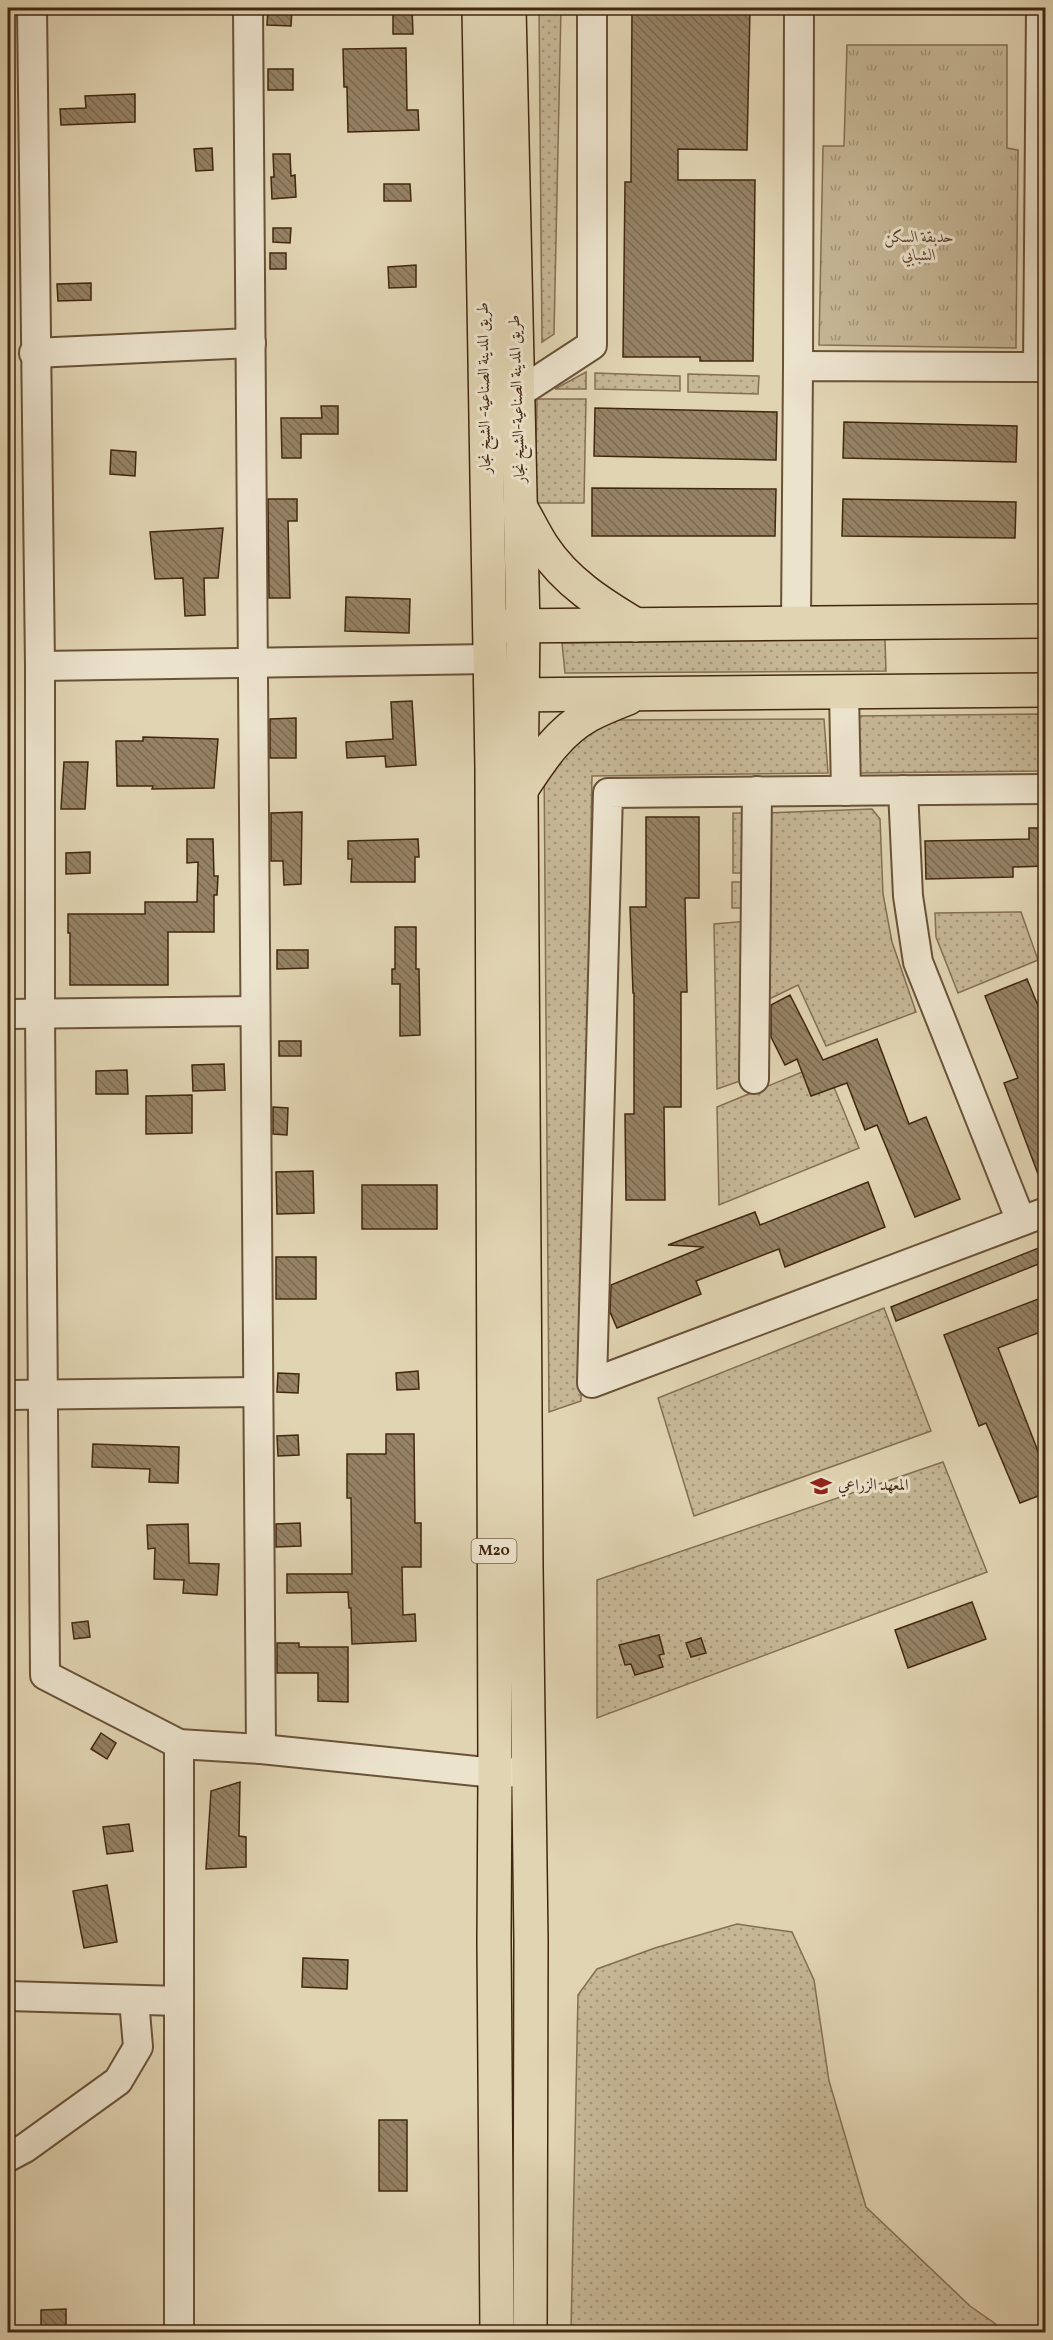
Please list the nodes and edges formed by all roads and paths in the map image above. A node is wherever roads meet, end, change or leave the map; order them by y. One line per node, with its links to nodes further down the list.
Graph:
1 (32, 8): 8 (street)
2 (248, 8): 10 (street)
3 (479, 8): 18 (main road, طريق المدينة الصناعية- الشيخ نجار)
4 (509, 8): 13 (main road, طريق المدينة الصناعية-الشيخ نجار)
5 (592, 8): 13 (street)
6 (799, 8): 12 (street)
7 (1041, 8): 9 (street)
8 (20, 116): 11 (street)
9 (1042, 269): 12 (street)
10 (251, 343): 11 (street); 21 (street)
11 (34, 353): 22 (street)
12 (798, 366): 16 (street)
13 (518, 394): 14 (main road, طريق المدينة الصناعية-الشيخ نجار)
14 (521, 508): 17 (main road); 19 (main road, طريق المدينة الصناعية-الشيخ نجار)
15 (1046, 621): 16 (main road)
16 (796, 623): 17 (main road)
17 (636, 625): 19 (main road)
18 (489, 626): 19 (main road); 20 (main road, طريق المدينة الصناعية- الشيخ نجار)
19 (523, 627): 26 (main road, طريق المدينة الصناعية-الشيخ نجار)
20 (489, 659): 21 (street); 26 (main road, طريق المدينة الصناعية- الشيخ نجار)
21 (253, 663): 22 (street); 32 (street)
22 (40, 666): 34 (street)
23 (1046, 690): 24 (main road)
24 (844, 692): 25 (main road); 31 (street)
25 (637, 694): 26 (main road); 28 (main road)
26 (506, 695): 28 (main road, طريق المدينة الصناعية-الشيخ نجار); 43 (main road, طريق المدينة الصناعية- الشيخ نجار / M20)
27 (1046, 789): 29 (street)
28 (521, 790): 42 (main road, M20)
29 (903, 790): 31 (street); 36 (street)
30 (757, 791): 31 (street); 35 (street); 36 (street)
31 (846, 791)
32 (255, 1011): 34 (street); 37 (street)
33 (8, 1014): 34 (street)
34 (40, 1014): 38 (street)
35 (754, 1079)
36 (1033, 1216)
37 (258, 1392): 38 (street); 41 (street)
38 (43, 1394): 39 (street); 40 (street)
39 (8, 1395)
40 (179, 1744): 41 (street); 46 (street)
41 (261, 1749): 43 (street)
42 (528, 1771): 43 (street); 50 (main road, M20)
43 (495, 1773): 49 (main road, M20)
44 (8, 1996): 45 (street)
45 (134, 2000): 46 (street); 47 (street)
46 (179, 2001): 48 (street)
47 (8, 2157)
48 (179, 2332)
49 (497, 2332)
50 (530, 2332)

